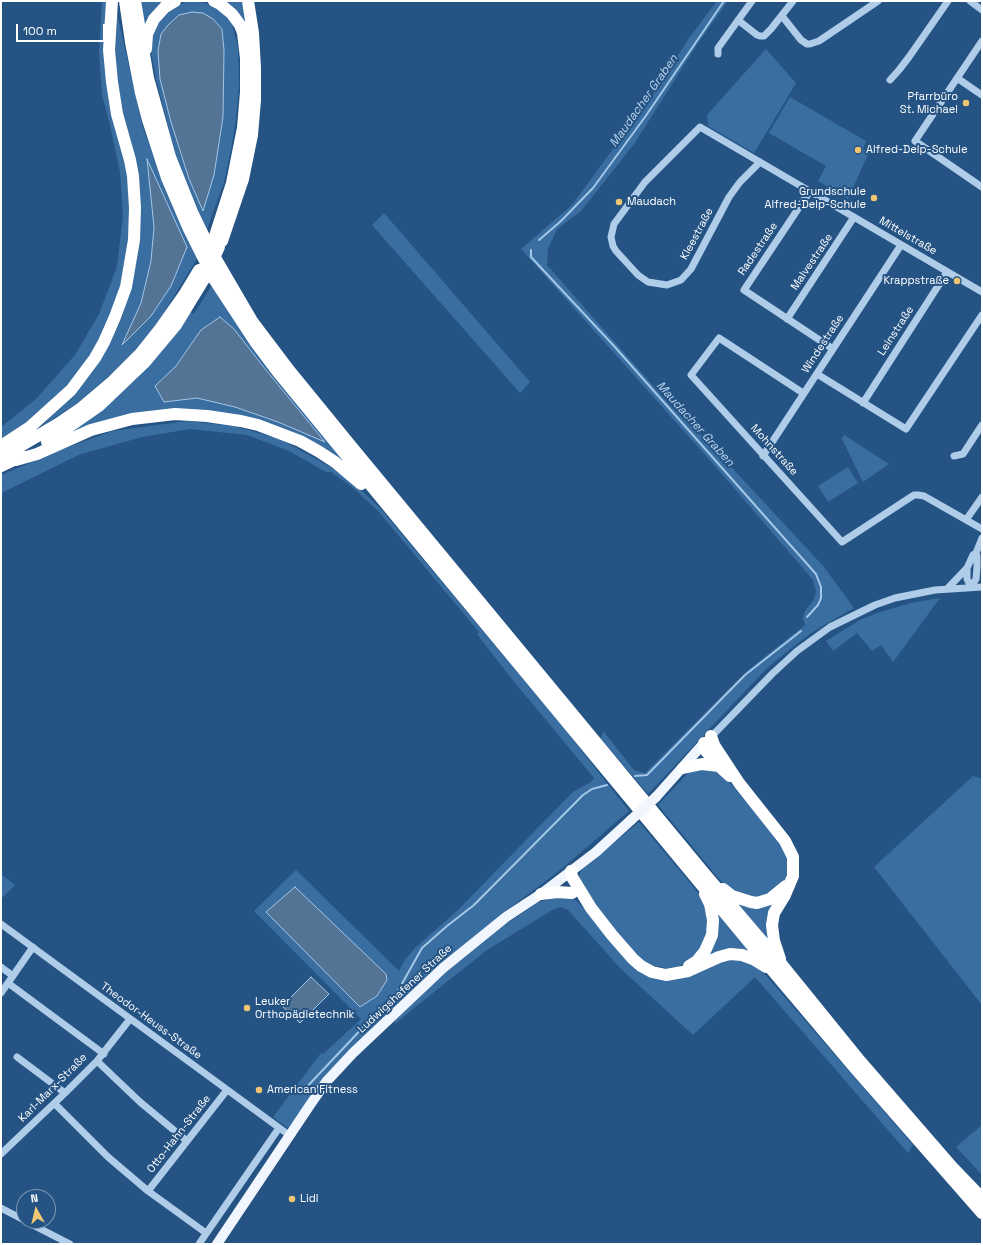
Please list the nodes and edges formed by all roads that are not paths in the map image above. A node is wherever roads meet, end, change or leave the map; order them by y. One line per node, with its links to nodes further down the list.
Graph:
1 (112, 1): 38 (highway)
2 (125, 1): 46 (highway)
3 (134, 1): 17 (highway)
4 (175, 1): 17 (highway)
5 (214, 1): 26 (highway)
6 (248, 1): 26 (highway)
7 (752, 1): 14 (street)
8 (793, 1): 13 (street)
9 (878, 1): 13 (street)
10 (948, 1): 19 (street)
11 (970, 1): 12 (street)
12 (982, 10)
13 (782, 16): 14 (street)
14 (738, 20): 16 (street)
15 (982, 41): 18 (street)
16 (718, 54)
17 (144, 62): 61 (highway)
18 (958, 78): 20 (street); 23 (street)
19 (890, 80)
20 (982, 95)
21 (700, 126): 22 (street, Mittelstraße); 22 (street, Kleestraße)
22 (760, 162): 24 (street, Mittelstraße)
23 (982, 187)
24 (810, 192): 25 (street, Mittelstraße); 32 (street, Radestraße)
25 (854, 217): 27 (street, Mittelstraße); 32 (street, Malvestraße)
26 (216, 244): 29 (highway, bridge)
27 (901, 245): 28 (street, Mittelstraße); 33 (street, Windestraße)
28 (947, 272): 30 (street, Mittelstraße); 36 (street, Leinstraße)
29 (201, 275): 39 (highway); 42 (highway)
30 (982, 292)
31 (982, 315): 36 (street)
32 (787, 319): 33 (street, Radestraße)
33 (833, 349): 34 (street, Windestraße)
34 (817, 374): 35 (street, Windestraße); 36 (street)
35 (803, 393): 40 (street, Windestraße); 40 (street, Mohnstraße)
36 (863, 402)
37 (982, 425): 41 (street)
38 (1, 446)
39 (1, 454)
40 (763, 456): 45 (street, Mohnstraße)
41 (954, 456)
42 (16, 460): 43 (highway); 46 (highway)
43 (1, 466)
44 (982, 497): 45 (street)
45 (966, 520): 47 (street, Mohnstraße)
46 (405, 527): 61 (highway)
47 (982, 528)
48 (982, 538): 49 (street)
49 (976, 552): 50 (street); 51 (street)
50 (977, 567): 52 (street); 53 (street)
51 (966, 568): 53 (street); 55 (street)
52 (982, 575)
53 (971, 587): 54 (street); 55 (street)
54 (982, 587)
55 (947, 589): 56 (street)
56 (710, 742): 57 (highway); 58 (main road, Ludwigshafener Straße); 59 (highway)
57 (718, 766): 58 (highway); 59 (highway)
58 (682, 768): 60 (main road, Ludwigshafener Straße, bridge)
59 (739, 783): 62 (highway)
60 (570, 874): 63 (highway); 64 (main road, Ludwigshafener Straße); 65 (highway)
61 (700, 875): 62 (highway); 69 (highway); 70 (highway)
62 (791, 881): 69 (highway)
63 (572, 893): 64 (highway); 65 (highway)
64 (541, 894): 82 (main road, Ludwigshafener Straße)
65 (591, 908): 70 (highway)
66 (1, 924): 67 (street, Theodor-Heuss-Straße)
67 (33, 948): 71 (street); 74 (street, Theodor-Heuss-Straße)
68 (1, 967): 71 (street)
69 (777, 968): 70 (highway); 86 (highway); 88 (highway)
70 (676, 974)
71 (13, 976): 72 (street)
72 (8, 983): 73 (street); 75 (street, Karl-Marx-Straße)
73 (1, 993)
74 (130, 1019): 75 (street, Karl-Marx-Straße); 78 (street, Theodor-Heuss-Straße)
75 (104, 1054): 77 (street, Karl-Marx-Straße)
76 (17, 1057): 79 (street)
77 (97, 1061): 79 (street, Karl-Marx-Straße); 83 (street)
78 (227, 1090): 81 (street, Theodor-Heuss-Straße); 83 (street, Otto-Hahn-Straße)
79 (65, 1093): 80 (street, Karl-Marx-Straße)
80 (54, 1104): 84 (street, Karl-Marx-Straße); 85 (street)
81 (279, 1128): 82 (street, Theodor-Heuss-Straße); 91 (street)
82 (290, 1135): 94 (main road, Ludwigshafener Straße)
83 (187, 1141): 85 (street, Otto-Hahn-Straße)
84 (1, 1154)
85 (148, 1191): 91 (street)
86 (982, 1198)
87 (1, 1208): 89 (street)
88 (982, 1213)
89 (16, 1216)
90 (41, 1229): 92 (street)
91 (206, 1233): 93 (street)
92 (70, 1244)
93 (199, 1244)
94 (217, 1244)

